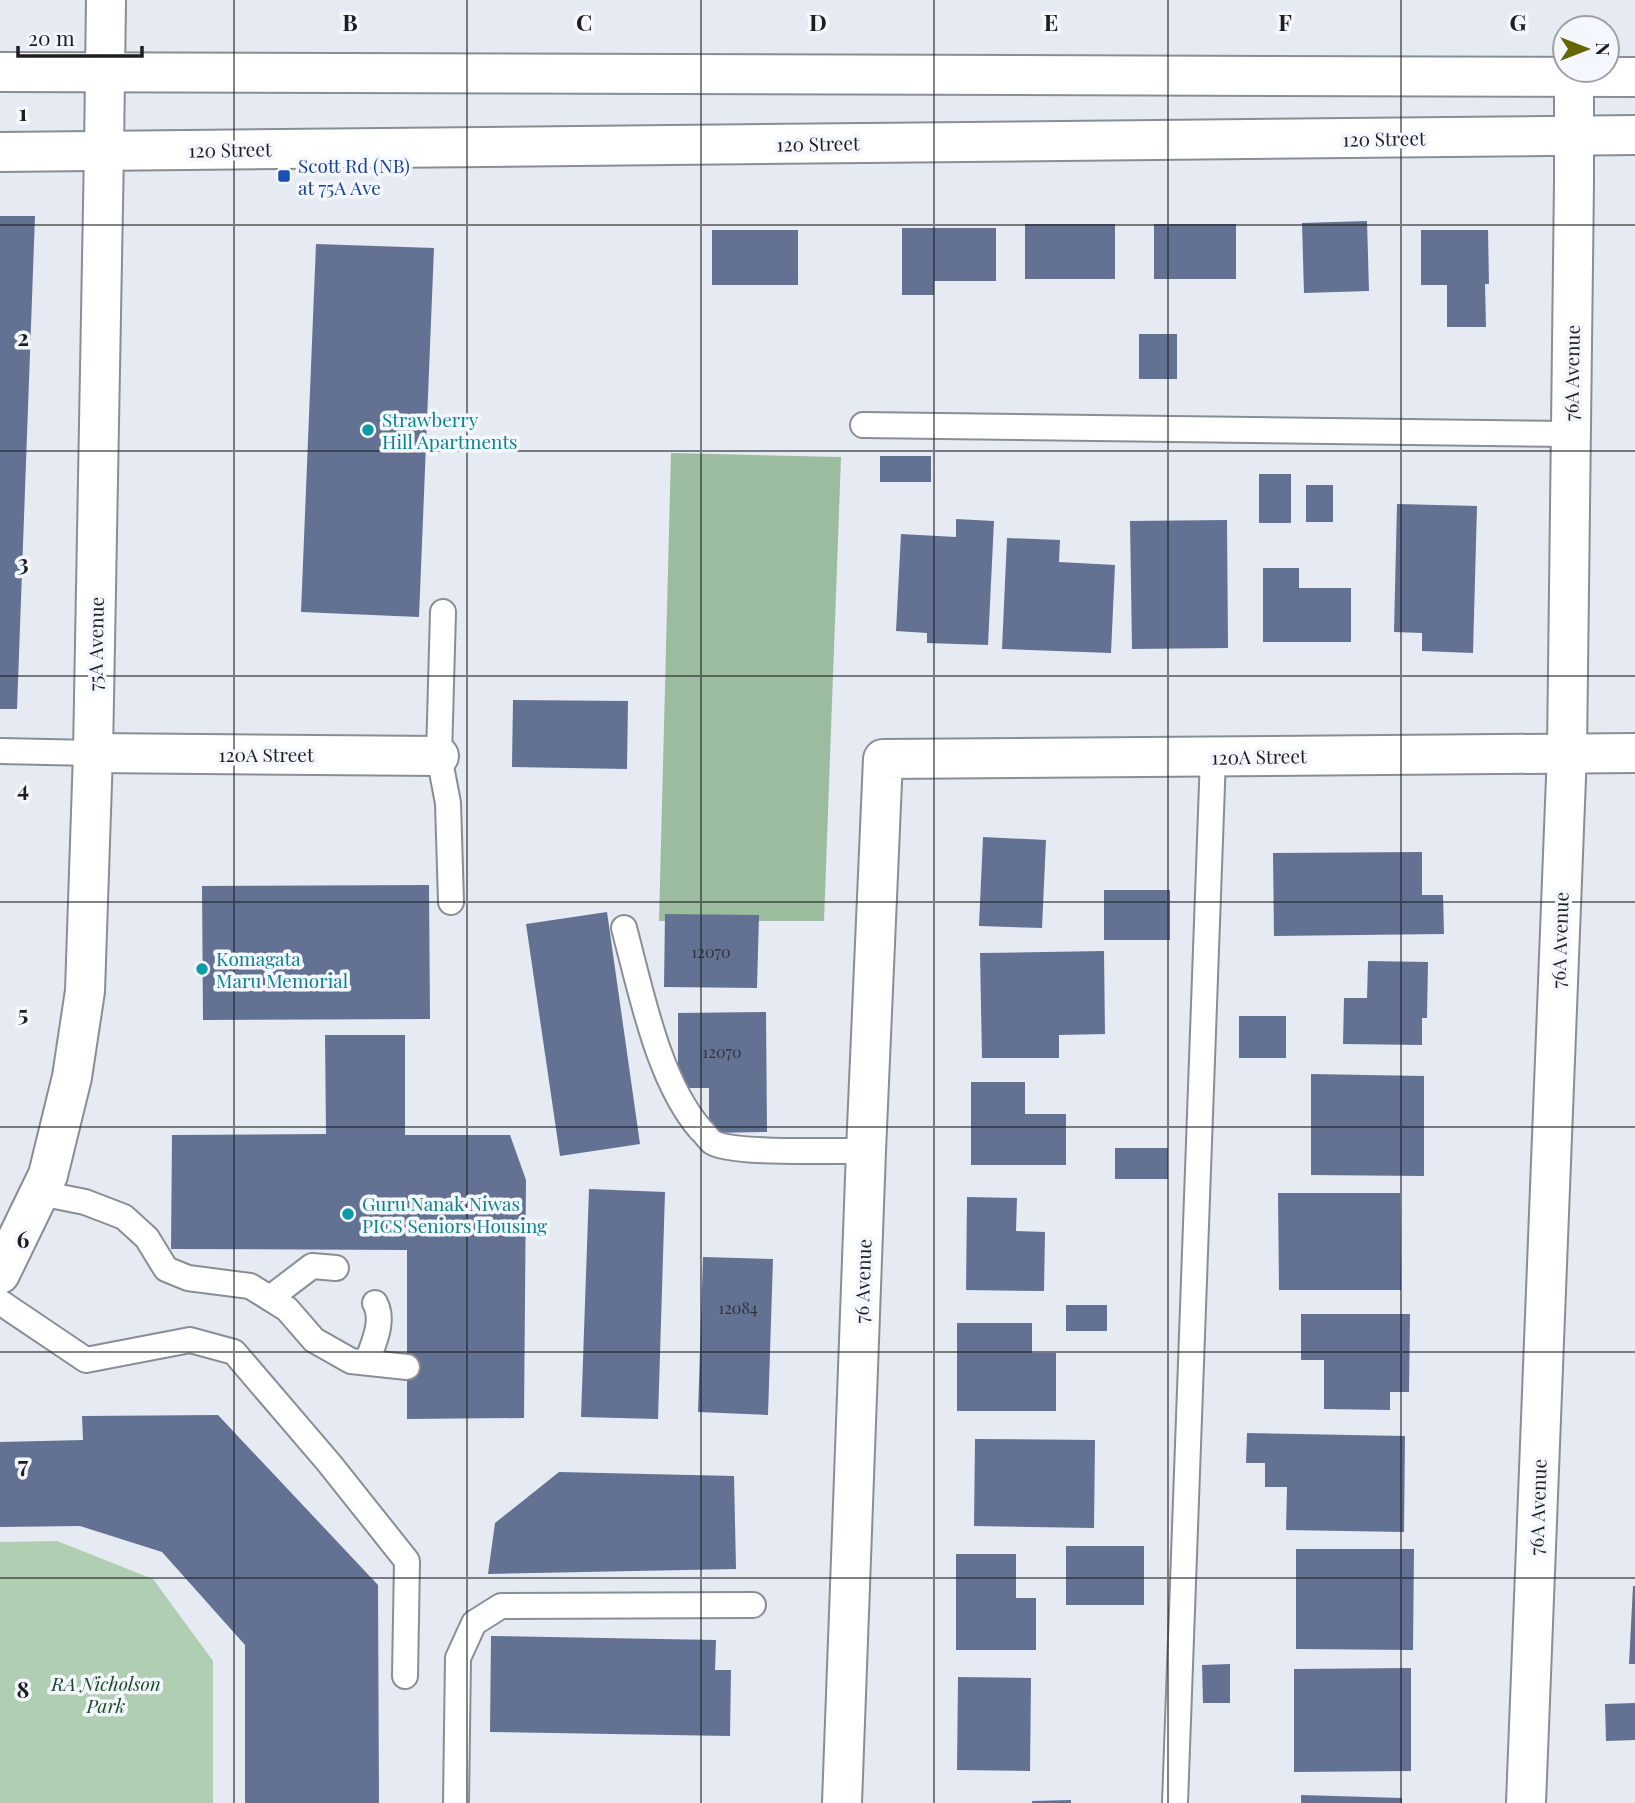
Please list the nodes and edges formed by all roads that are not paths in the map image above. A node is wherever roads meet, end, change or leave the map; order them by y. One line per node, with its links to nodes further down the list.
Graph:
1 (106, 0): 3 (street, 75A Avenue)
2 (0, 72): 3 (street)
3 (106, 72): 4 (street); 8 (street, 75A Avenue)
4 (1551, 77)
5 (1574, 84): 6 (street, 76A Avenue)
6 (1574, 135): 7 (street, 120 Street); 8 (street, 120 Street); 11 (street, 76A Avenue)
7 (1635, 135)
8 (104, 150): 9 (street, 120 Street); 15 (street, 75A Avenue)
9 (0, 152)
10 (863, 425): 11 (lane)
11 (1570, 434): 14 (street, 76A Avenue)
12 (443, 612): 17 (lane)
13 (0, 751): 15 (lane)
14 (1567, 752): 16 (street, 120A Street); 18 (street, 120A Street); 36 (street, 76A Avenue)
15 (93, 753): 17 (street, 120A Street); 23 (street, 75A Avenue)
16 (1635, 753)
17 (439, 756): 20 (lane)
18 (1213, 757): 19 (street, 120A Street); 35 (lane)
19 (883, 759): 22 (street, 76 Avenue)
20 (451, 902)
21 (624, 928): 22 (lane)
22 (866, 1151): 34 (street, 76 Avenue)
23 (40, 1194): 25 (street, 75A Avenue); 26 (lane)
24 (336, 1268): 26 (lane)
25 (0, 1274)
26 (270, 1298): 29 (lane)
27 (0, 1302): 32 (lane)
28 (375, 1303): 29 (lane)
29 (367, 1362): 30 (lane)
30 (407, 1367)
31 (753, 1605): 33 (lane)
32 (405, 1676)
33 (456, 1803)
34 (842, 1803)
35 (1175, 1803)
36 (1526, 1803)

